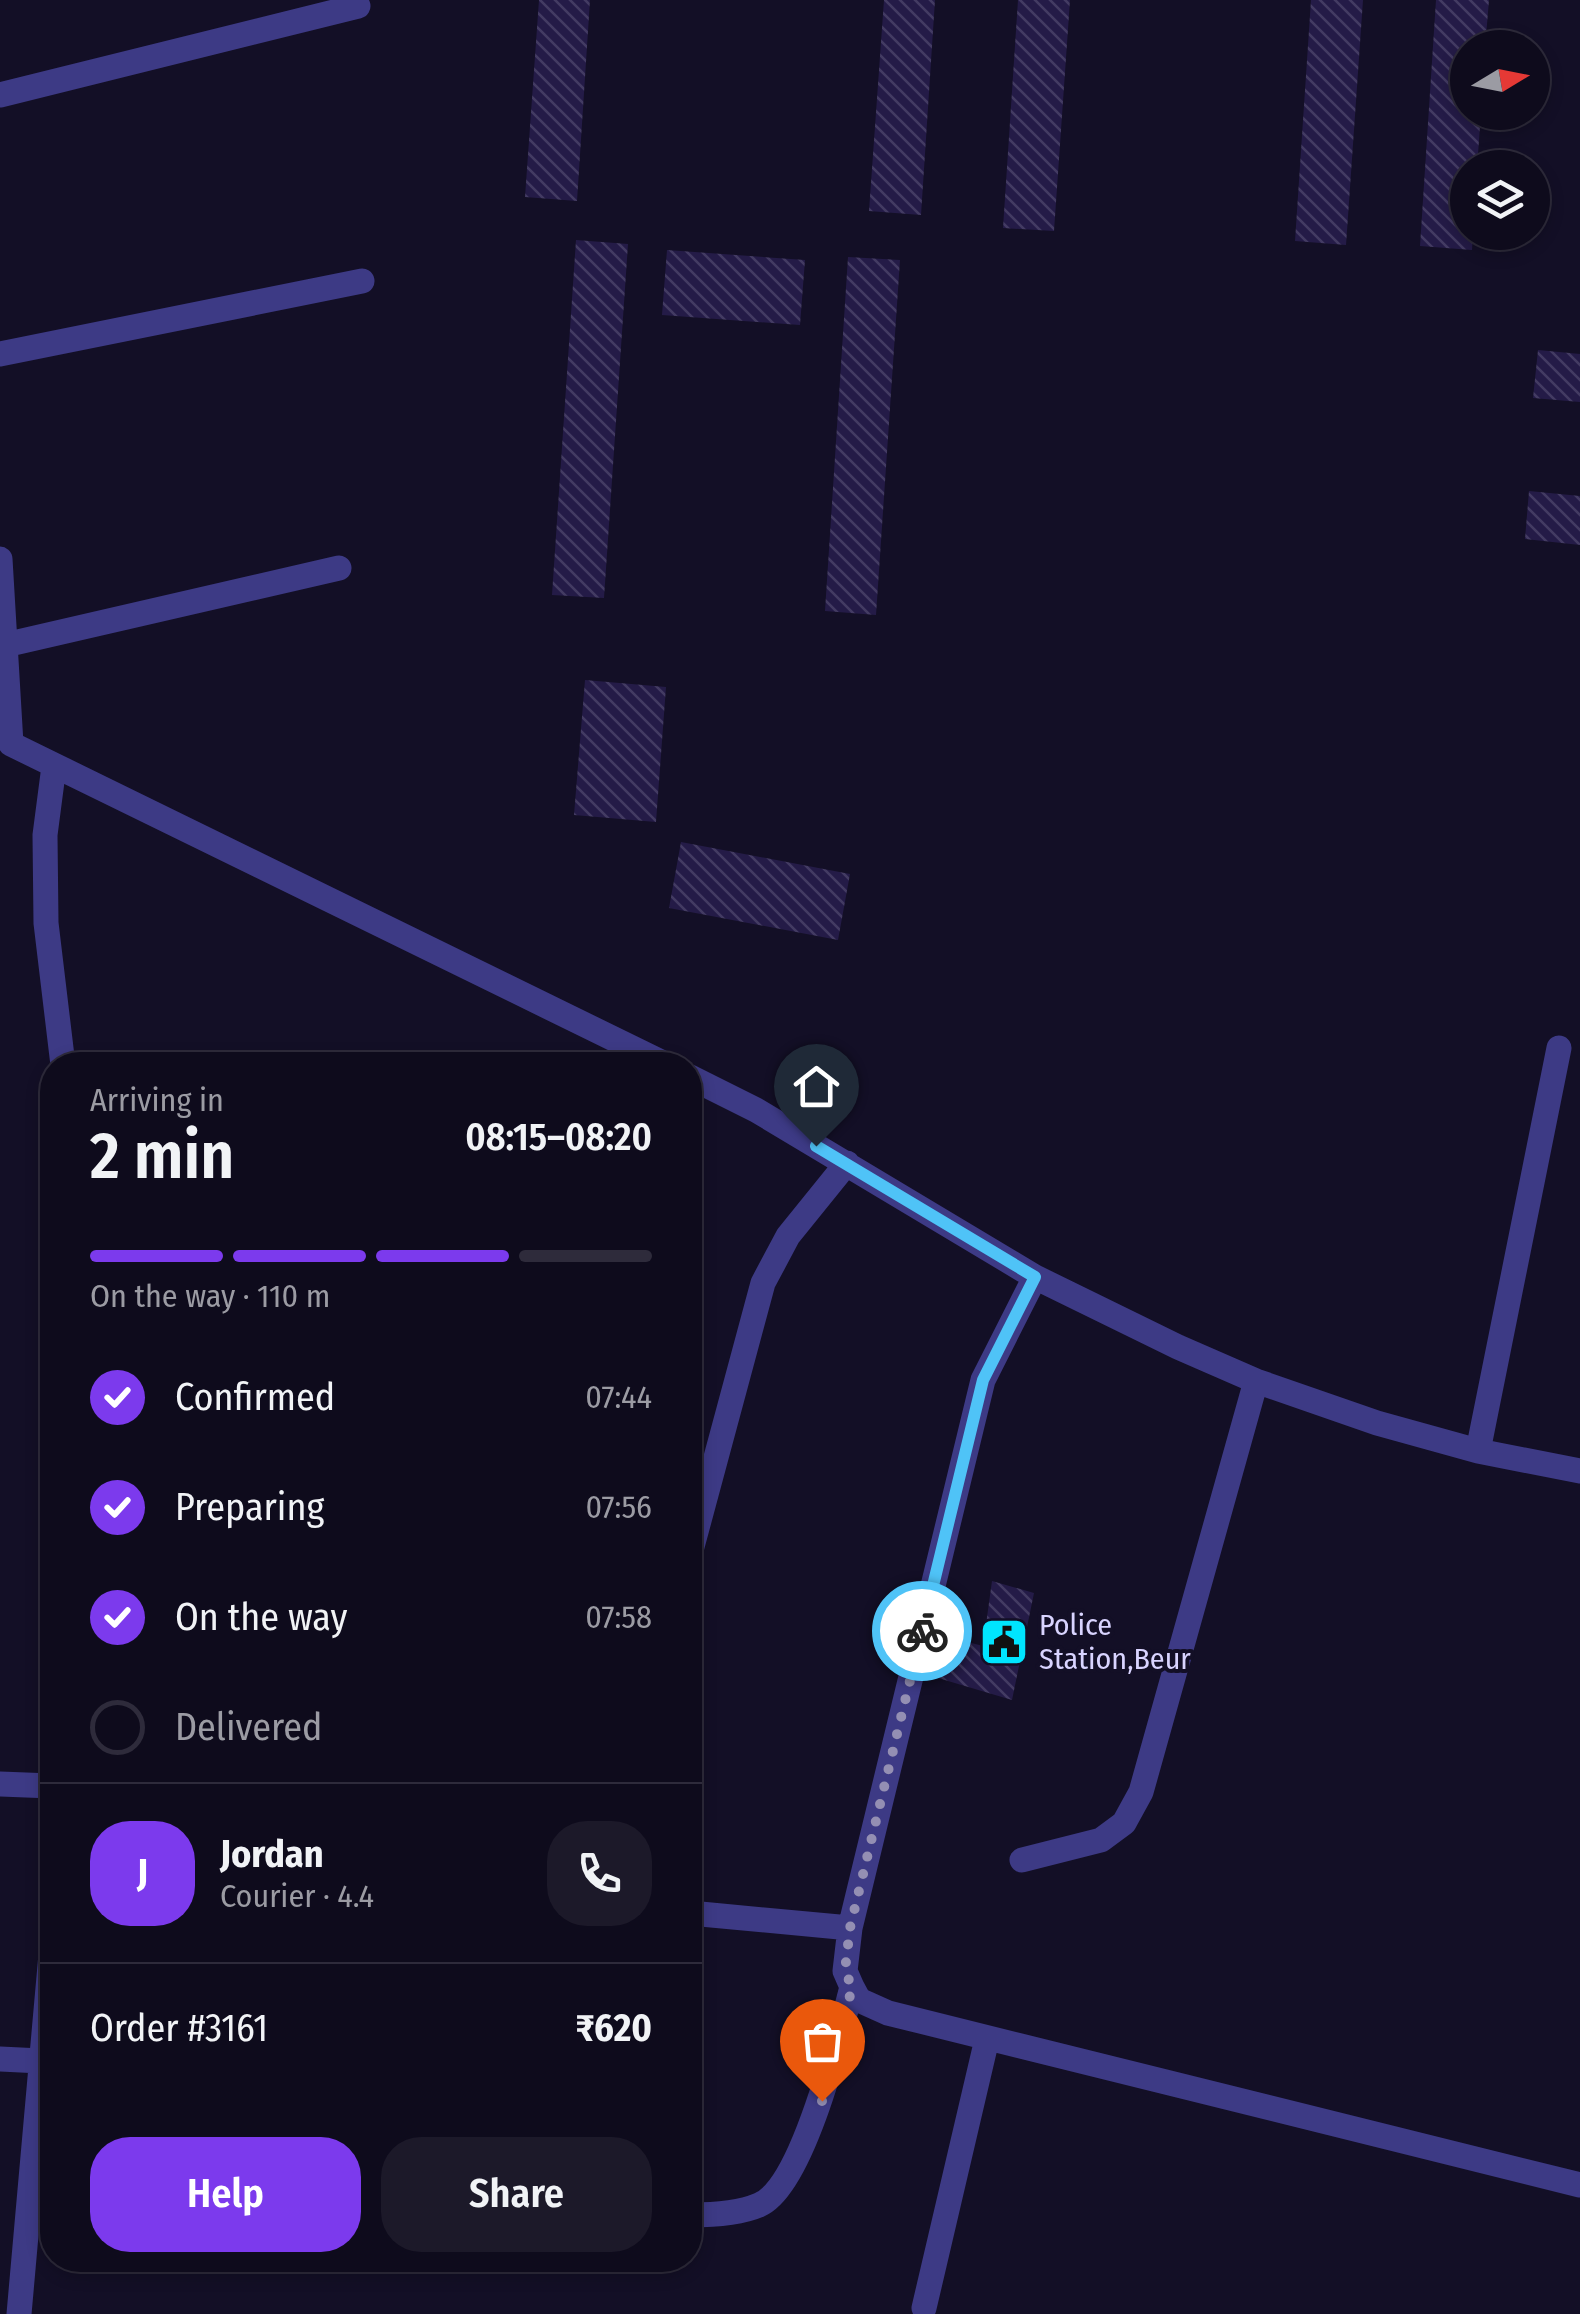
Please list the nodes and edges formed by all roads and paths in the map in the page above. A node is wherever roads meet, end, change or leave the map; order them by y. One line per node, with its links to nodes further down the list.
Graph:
1 (358, 6): 2 (street)
2 (0, 95)
3 (362, 281): 4 (street)
4 (0, 354)
5 (0, 559): 7 (street)
6 (339, 568): 7 (street)
7 (5, 645): 8 (street)
8 (5, 743): 9 (street)
9 (54, 766): 11 (street); 12 (street)
10 (1558, 1048): 17 (street)
11 (61, 1052)
12 (640, 1052)
13 (702, 1083): 14 (street)
14 (847, 1164): 15 (street); 19 (street)
15 (1035, 1277): 16 (street); 24 (street)
16 (1256, 1380): 17 (street); 22 (street)
17 (1478, 1450): 18 (street)
18 (1580, 1471)
19 (702, 1509)
20 (0, 1784): 21 (street)
21 (40, 1786)
22 (1022, 1860)
23 (702, 1915): 24 (street)
24 (850, 1928): 25 (street)
25 (852, 1988): 26 (street); 31 (street)
26 (987, 2040): 30 (street); 33 (street)
27 (0, 2059): 28 (street)
28 (40, 2061)
29 (40, 2068): 32 (street)
30 (1580, 2185)
31 (702, 2215)
32 (11, 2277): 34 (street)
33 (924, 2308)
34 (19, 2314)

